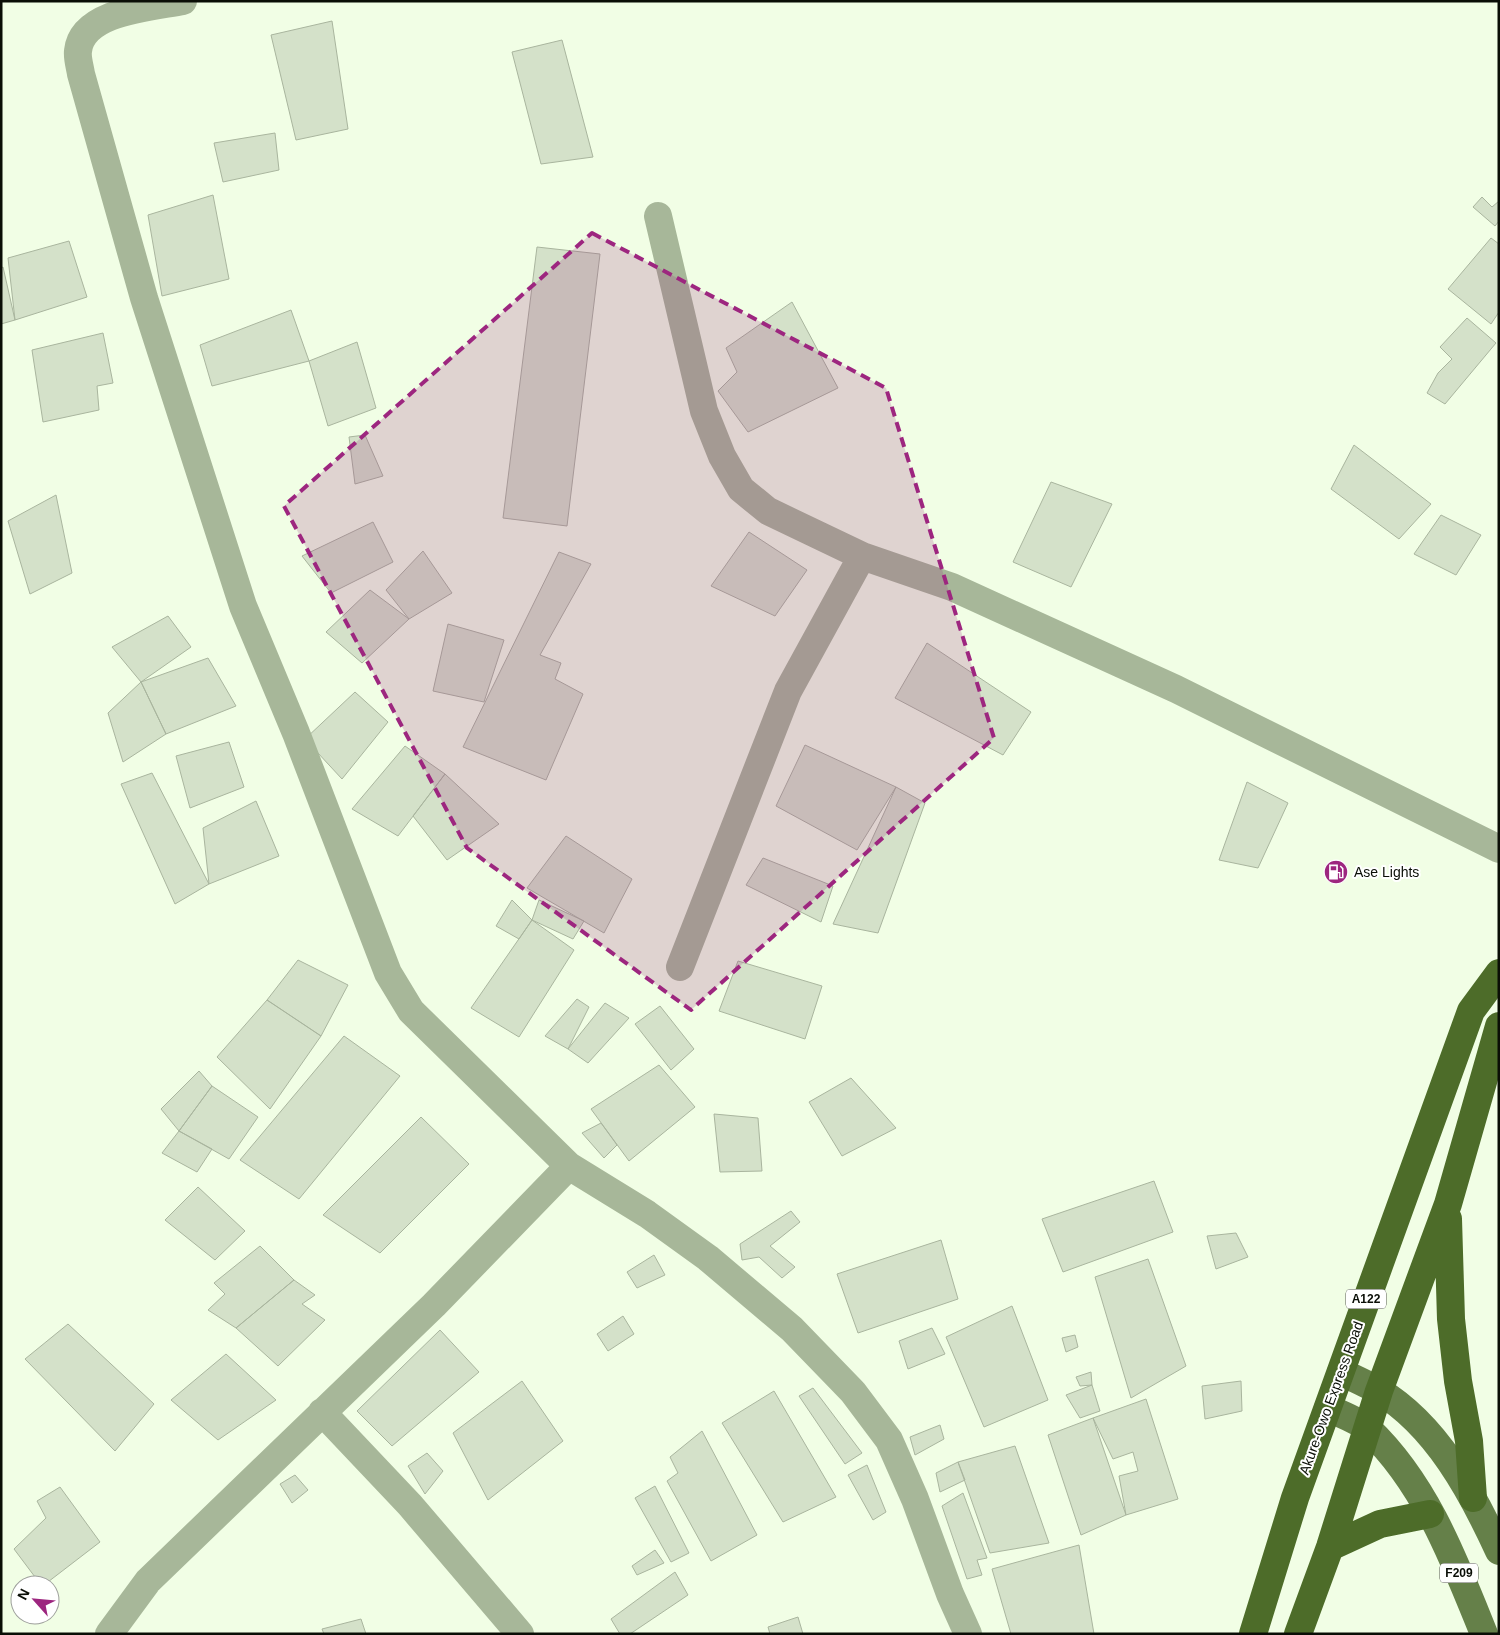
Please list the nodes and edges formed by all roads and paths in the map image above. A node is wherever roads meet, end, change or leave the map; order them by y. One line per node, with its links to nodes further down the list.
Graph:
1 (183, 1): 8 (street)
2 (658, 216): 3 (street)
3 (862, 556): 4 (street); 5 (street)
4 (1499, 849)
5 (680, 967)
6 (1499, 973): 10 (highway, Akure-Owo Express Road / A122)
7 (1499, 1026): 9 (highway)
8 (569, 1166): 13 (street); 21 (street)
9 (1448, 1204): 11 (highway); 15 (highway)
10 (1341, 1372): 11 (main road); 12 (highway, Akure-Owo Express Road / A122)
11 (1379, 1391): 14 (highway); 15 (main road)
12 (1328, 1408): 14 (main road); 22 (highway, Akure-Owo Express Road / A122)
13 (322, 1412): 19 (street); 20 (street)
14 (1367, 1428): 16 (main road); 17 (highway)
15 (1473, 1498): 18 (main road)
16 (1430, 1514): 17 (highway); 24 (main road, F209)
17 (1330, 1547): 23 (highway)
18 (1499, 1551)
19 (109, 1634)
20 (520, 1634)
21 (968, 1634)
22 (1253, 1634)
23 (1298, 1634)
24 (1484, 1634)

